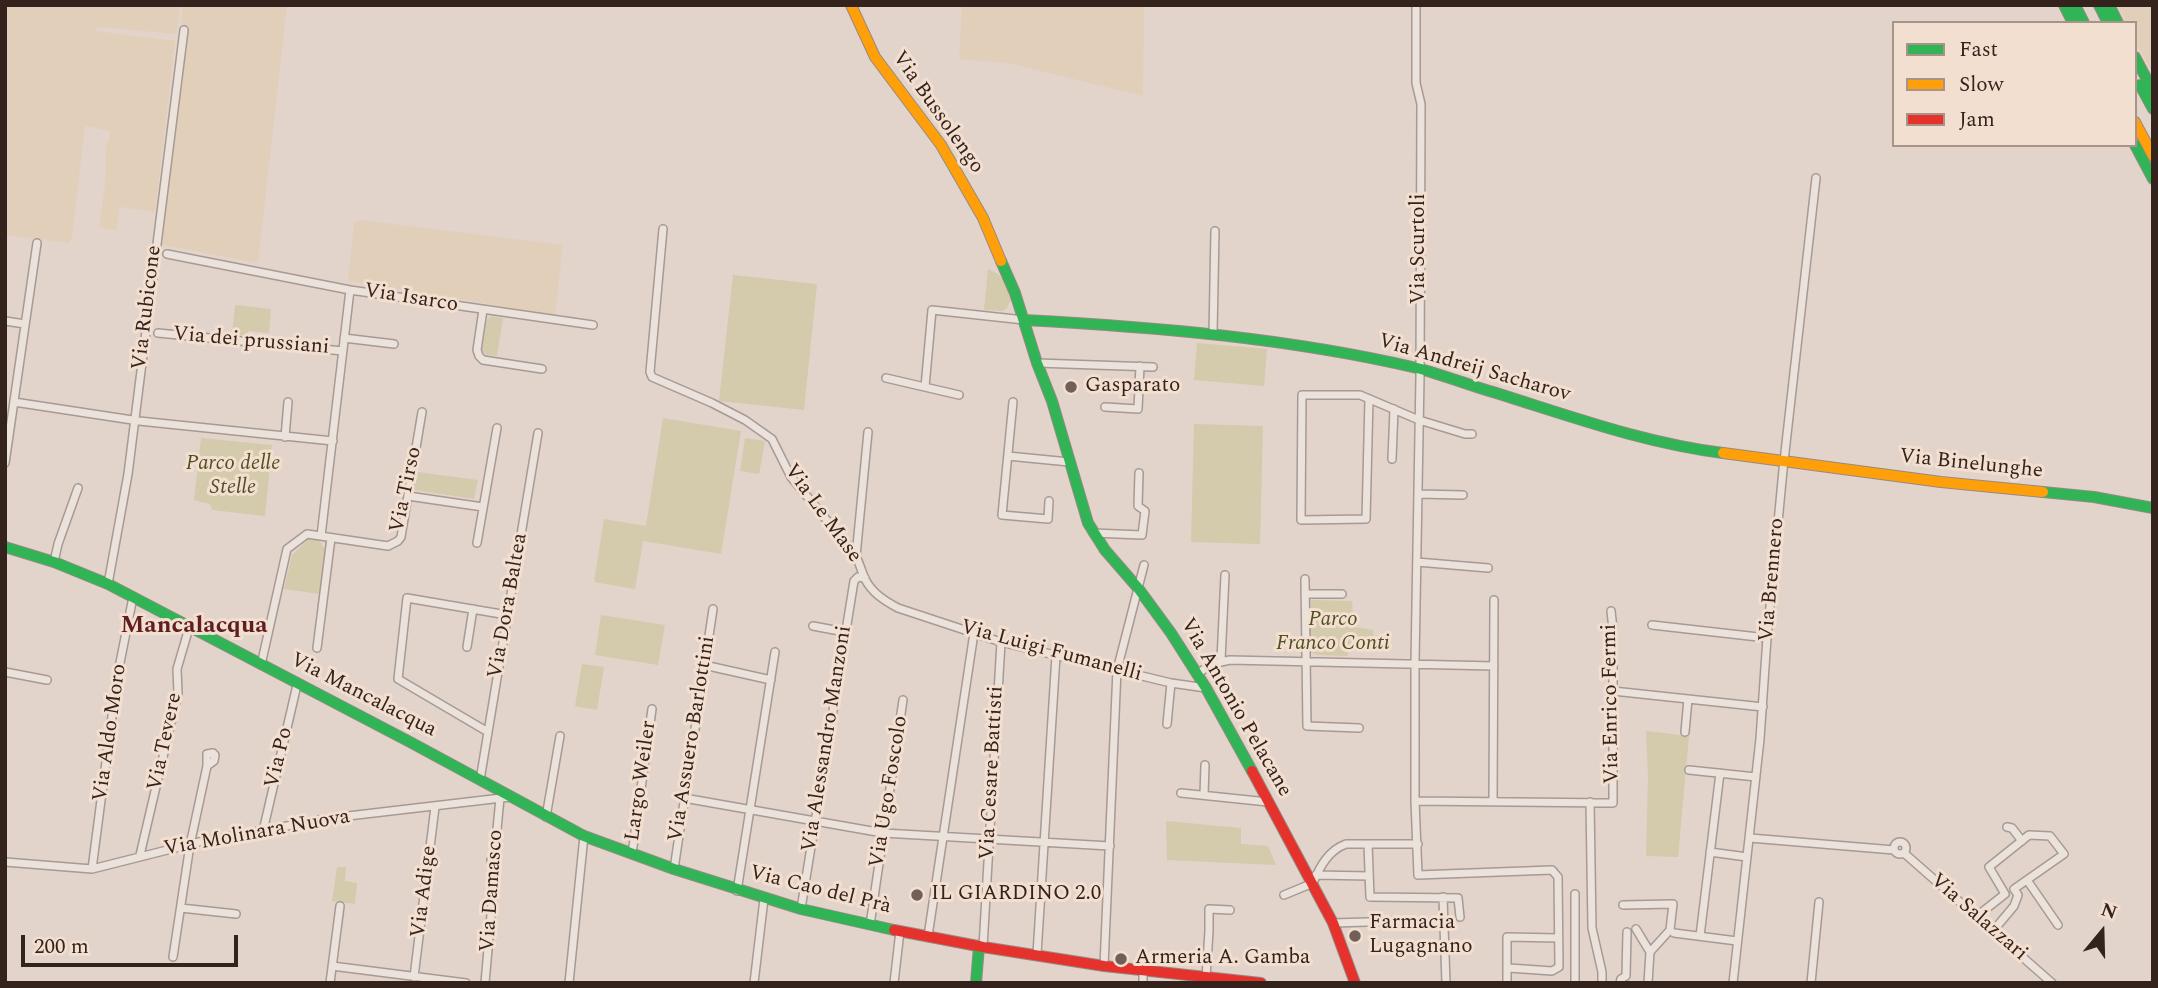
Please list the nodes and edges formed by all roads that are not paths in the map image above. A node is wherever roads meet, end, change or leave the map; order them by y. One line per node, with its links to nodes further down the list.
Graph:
1 (851, 5): 27 (main road, Via Bussolengo)
2 (1416, 5): 40 (street, Via Scurtoli)
3 (2064, 5): 7 (main road)
4 (2075, 5): 8 (main road)
5 (2099, 5): 9 (main road)
6 (2109, 5): 10 (main road)
7 (2072, 21)
8 (2083, 21)
9 (2107, 21)
10 (2117, 21)
11 (184, 30): 52 (street, Via Rubicone)
12 (2137, 61): 14 (main road)
13 (2137, 79): 15 (main road)
14 (2153, 91)
15 (2153, 109)
16 (2137, 126): 18 (main road)
17 (2136, 147): 20 (main road)
18 (2153, 156)
19 (1816, 178): 62 (street, Via Brennero)
20 (2153, 179)
21 (663, 229): 77 (street, Via Le Mase)
22 (1215, 231): 32 (street)
23 (37, 243): 29 (street)
24 (167, 254): 25 (street)
25 (350, 290): 26 (street, Via Isarco); 33 (street, Via Isarco)
26 (483, 310): 30 (street, Via Isarco); 39 (street)
27 (1024, 320): 32 (main road, Via Andreij Sacharov); 36 (main road, Via Antonio Pelacane); 42 (street)
28 (5, 321): 29 (street)
29 (26, 324): 45 (street)
30 (593, 325)
31 (158, 333): 35 (street, Via dei prussiani)
32 (1213, 334): 40 (main road, Via Andreij Sacharov)
33 (344, 338): 34 (street); 35 (street, Via Isarco)
34 (394, 344)
35 (343, 351): 58 (street, Via Isarco)
36 (1037, 363): 37 (street); 61 (main road, Via Antonio Pelacane)
37 (1139, 366): 38 (street); 48 (street)
38 (1153, 367)
39 (542, 369)
40 (1420, 369): 51 (street, Via Scurtoli); 62 (main road, Via Andreij Sacharov)
41 (886, 379): 42 (street)
42 (925, 387): 43 (street)
43 (958, 395)
44 (1369, 399): 44 (street); 49 (street)
45 (14, 402): 52 (street); 63 (street)
46 (288, 402): 57 (street)
47 (1013, 402): 59 (street)
48 (1105, 407)
49 (1394, 409): 51 (street); 60 (street)
50 (422, 412): 68 (street, Via Tirso)
51 (1419, 420): 56 (street); 66 (street, Via Scurtoli)
52 (134, 421): 57 (street); 85 (street, Via Rubicone)
53 (497, 428): 70 (street)
54 (868, 432): 77 (street)
55 (538, 433): 95 (street, Via Dora Baltea)
56 (1472, 434)
57 (285, 437): 58 (street)
58 (333, 441): 73 (street, Via Isarco)
59 (1008, 456): 61 (street); 69 (street)
60 (1392, 459)
61 (1069, 462): 72 (main road, Via Antonio Pelacane)
62 (1784, 462): 71 (main road, Via Binelunghe); 101 (street, Via Brennero)
63 (5, 463)
64 (1139, 473): 72 (street)
65 (78, 488): 78 (street)
66 (1418, 494): 67 (street); 79 (street, Via Scurtoli)
67 (1463, 495)
68 (408, 496): 70 (street); 74 (street, Via Tirso)
69 (1049, 501)
70 (483, 507): 75 (street)
71 (2153, 508)
72 (1093, 533): 86 (main road, Via Antonio Pelacane)
73 (321, 536): 74 (street); 110 (street)
74 (331, 538): 104 (street)
75 (477, 543)
76 (5, 547): 78 (main road, Via Mancalacqua)
77 (856, 557): 83 (street, Via Le Mase)
78 (54, 562): 85 (main road, Via Mancalacqua)
79 (1417, 562): 81 (street); 109 (street, Via Scurtoli)
80 (1144, 565): 86 (street)
81 (1488, 568)
82 (1225, 575): 107 (street)
83 (864, 578): 91 (street, Via Le Mase); 99 (street, Via Alessandro Manzoni)
84 (1305, 579): 87 (street)
85 (108, 584): 89 (main road, Via Mancalacqua)
86 (1138, 588): 113 (street); 115 (main road, Via Antonio Pelacane)
87 (1305, 594): 88 (street); 108 (street)
88 (1342, 594)
89 (133, 597): 98 (main road, Via Mancalacqua); 171 (street, Via Aldo Moro)
90 (1494, 600): 112 (street)
91 (898, 608): 100 (street, Via Luigi Fumanelli)
92 (473, 609): 95 (street); 103 (street); 128 (street)
93 (713, 609): 111 (street, Via Assuero Barlottini)
94 (1611, 611): 121 (street, Via Enrico Fermi)
95 (507, 615): 128 (street, Via Dora Baltea)
96 (1652, 625): 101 (street)
97 (813, 626): 99 (street)
98 (190, 628): 110 (main road, Via Mancalacqua); 168 (street, Via Tevere)
99 (845, 632): 148 (street, Via Alessandro Manzoni)
100 (974, 633): 102 (street, Via Luigi Fumanelli); 154 (street)
101 (1767, 638): 124 (street, Via Brennero)
102 (1001, 642): 106 (street, Via Luigi Fumanelli); 156 (street, Via Cesare Battisti)
103 (467, 647)
104 (317, 648)
105 (775, 652): 117 (street)
106 (1056, 656): 113 (street, Via Luigi Fumanelli); 158 (street)
107 (1221, 660): 108 (street); 115 (street)
108 (1306, 661): 109 (street); 127 (street)
109 (1415, 663): 112 (street); 141 (street, Via Scurtoli)
110 (261, 665): 119 (main road, Via Mancalacqua)
111 (704, 665): 117 (street); 140 (street, Via Assuero Barlottini)
112 (1494, 666): 143 (street)
113 (1117, 670): 118 (street, Via Luigi Fumanelli); 163 (street)
114 (5, 672): 116 (street)
115 (1197, 674): 120 (main road, Via Antonio Pelacane)
116 (47, 680)
117 (771, 680): 146 (street)
118 (1171, 683): 120 (street, Via Luigi Fumanelli); 126 (street)
119 (297, 685): 136 (main road, Via Mancalacqua); 150 (street, Via Po)
120 (1206, 688): 142 (main road, Via Antonio Pelacane)
121 (1613, 691): 122 (street); 144 (street, Via Enrico Fermi)
122 (1688, 699): 124 (street); 129 (street)
123 (903, 700): 151 (street, Via Ugo Foscolo)
124 (1763, 707): 135 (street, Via Brennero)
125 (652, 709): 167 (street, Largo Weiler)
126 (1167, 724)
127 (1359, 727)
128 (488, 732): 136 (street, Via Dora Baltea)
129 (1685, 732)
130 (560, 736): 147 (street)
131 (1205, 765): 138 (street)
132 (206, 766): 162 (street)
133 (1689, 769): 134 (street)
134 (1720, 773): 135 (street); 165 (street)
135 (1756, 777): 155 (street, Via Brennero)
136 (480, 780): 139 (main road, Via Mancalacqua)
137 (1181, 793): 138 (street)
138 (1203, 796): 142 (street)
139 (505, 798): 145 (street, Via Molinara Nuova); 147 (main road, Via Cao del Prà); 218 (street, Via Damasco)
140 (684, 799): 146 (street); 172 (street, Via Assuero Barlottini)
141 (1415, 801): 143 (street, Via Enrico Fermi); 161 (street, Via Scurtoli)
142 (1268, 802): 174 (main road, Via Antonio Pelacane)
143 (1493, 802): 144 (street, Via Enrico Fermi)
144 (1590, 803): 229 (street)
145 (435, 807): 150 (street, Via Molinara Nuova); 213 (street, Via Adige)
146 (749, 810): 148 (street); 177 (street)
147 (547, 817): 153 (main road, Via Cao del Prà)
148 (815, 821): 151 (street); 187 (street, Via Alessandro Manzoni)
149 (2007, 827): 157 (street)
150 (263, 831): 162 (street, Via Molinara Nuova)
151 (883, 833): 154 (street); 194 (street, Via Ugo Foscolo)
152 (1893, 833): 159 (street, Via Salazzari)
153 (584, 836): 167 (main road, Via Cao del Prà); 219 (street)
154 (943, 836): 156 (street); 201 (street)
155 (1750, 838): 164 (street, Via Salazzari); 169 (street, Via Brennero)
156 (989, 841): 158 (street); 205 (street, Via Cesare Battisti)
157 (2022, 841): 175 (street); 179 (street)
158 (1044, 842): 163 (street); 207 (street)
159 (1898, 842): 164 (street); 166 (street, Via Salazzari)
160 (1368, 844): 161 (street); 173 (street); 174 (street)
161 (1418, 844): 203 (street, Via Scurtoli)
162 (190, 845): 168 (street, Via Molinara Nuova); 186 (street)
163 (1110, 846): 210 (street)
164 (1894, 850): 166 (street, Via Salazzari)
165 (1710, 852): 169 (street); 202 (street)
166 (1904, 853): 190 (street, Via Salazzari)
167 (632, 854): 172 (main road, Via Cao del Prà)
168 (140, 855): 171 (street, Via Molinara Nuova)
169 (1747, 857): 204 (street, Via Brennero)
170 (5, 862): 171 (street, Via Molinara Nuova)
171 (92, 869)
172 (674, 869): 177 (main road, Via Cao del Prà)
173 (1369, 876): 174 (street); 181 (street)
174 (1315, 879): 180 (street); 192 (main road, Via Antonio Pelacane)
175 (2026, 880): 176 (street); 195 (street)
176 (2014, 889): 179 (street); 198 (street)
177 (737, 891): 182 (main road, Via Cao del Prà)
178 (1575, 894): 228 (street)
179 (2006, 894): 190 (street)
180 (1284, 895)
181 (1443, 897): 191 (street); 193 (street)
182 (764, 899): 187 (main road, Via Cao del Prà); 220 (street)
183 (1819, 902): 233 (street)
184 (1623, 905): 206 (street)
185 (340, 906): 209 (street)
186 (181, 908): 189 (street); 208 (street)
187 (801, 909): 194 (main road, Via Cao del Prà)
188 (1230, 909): 214 (street)
189 (236, 914)
190 (1977, 916): 198 (street, Via Salazzari)
191 (1460, 917)
192 (1334, 923): 193 (street); 225 (main road, Via Antonio Pelacane)
193 (1444, 923): 226 (street)
194 (870, 925): 197 (main road, Via Cao del Prà)
195 (2058, 925)
196 (1636, 929): 206 (street)
197 (900, 931): 201 (main road, Via Cao del Prà); 221 (street)
198 (1993, 931): 234 (street, Via Salazzari)
199 (1627, 932): 230 (street)
200 (1674, 933): 202 (street)
201 (928, 936): 205 (main road, Via Cao del Prà)
202 (1700, 936): 204 (street)
203 (1558, 938): 211 (street); 211 (street)
204 (1737, 941): 232 (street, Via Brennero)
205 (981, 946): 207 (main road, Via Cao del Prà); 222 (main road)
206 (1650, 952): 231 (street)
207 (1037, 954): 210 (main road, Via Cao del Prà)
208 (173, 957)
209 (332, 966): 213 (street); 216 (street)
210 (1104, 966): 212 (main road, Via Cao del Prà)
211 (1507, 970): 227 (street)
212 (1143, 971): 214 (main road, Via Cao del Prà); 223 (street)
213 (414, 977): 217 (street)
214 (1206, 978): 215 (main road, Via Cao del Prà)
215 (1243, 982): 224 (main road, Via Cao del Prà)
216 (331, 983)
217 (466, 983)
218 (485, 983)
219 (569, 983)
220 (754, 983)
221 (894, 983)
222 (976, 983)
223 (1143, 983)
224 (1261, 983)
225 (1355, 983)
226 (1446, 983)
227 (1507, 983)
228 (1575, 983)
229 (1602, 983)
230 (1620, 983)
231 (1648, 983)
232 (1732, 983)
233 (1811, 983)
234 (2052, 983)

